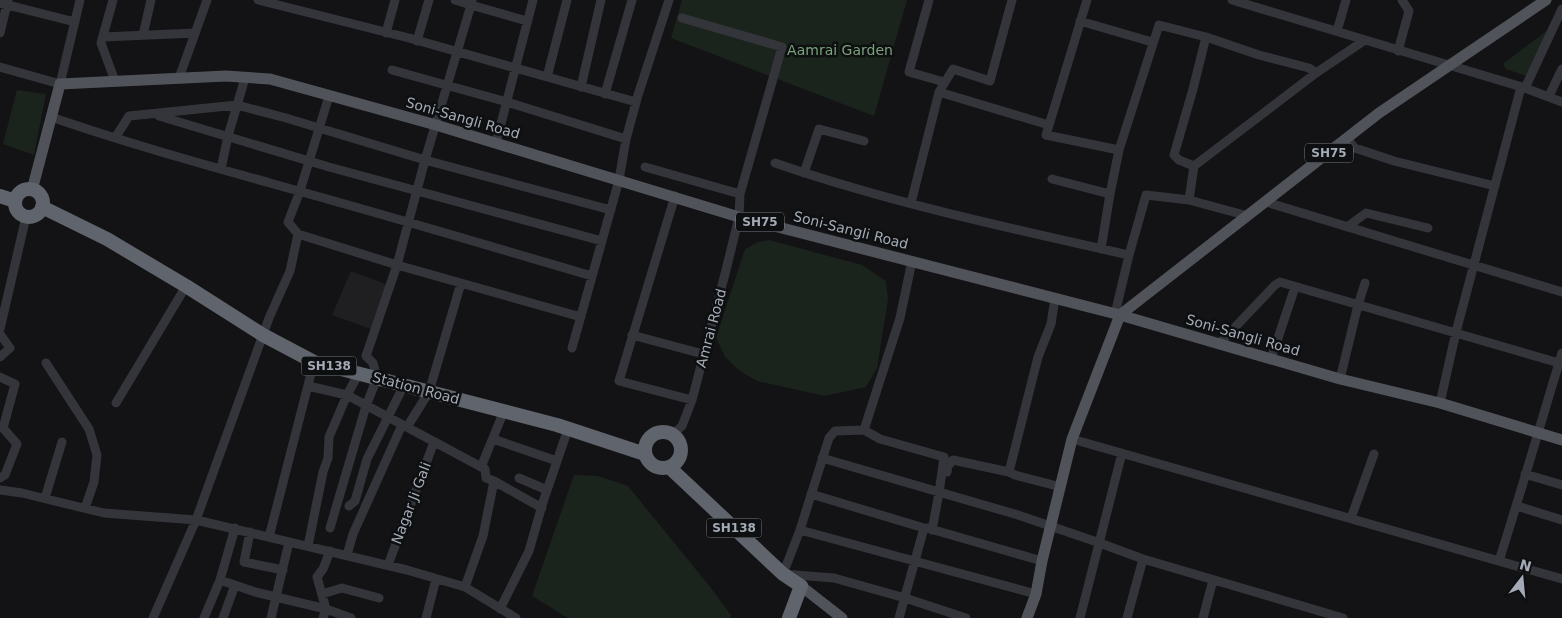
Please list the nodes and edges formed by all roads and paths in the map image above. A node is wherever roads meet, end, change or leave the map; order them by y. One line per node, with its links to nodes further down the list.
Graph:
1 (80, 0): 29 (street)
2 (102, 0): 22 (street)
3 (151, 0): 34 (street)
4 (207, 0): 32 (street)
5 (258, 0): 33 (street)
6 (395, 0): 33 (street)
7 (429, 0): 38 (street)
8 (455, 0): 23 (street)
9 (533, 0): 27 (street)
10 (567, 0): 48 (street)
11 (601, 0): 55 (street)
12 (632, 0): 58 (street)
13 (669, 0): 62 (street)
14 (929, 0): 52 (street)
15 (1012, 0): 52 (street)
16 (1087, 0): 28 (street)
17 (1232, 0): 24 (street)
18 (1346, 0): 31 (street)
19 (1402, 0): 40 (street)
20 (1546, 0): 42 (main road, SH75)
21 (5, 2): 29 (street); 30 (street)
22 (112, 2): 35 (street)
23 (472, 3): 27 (street); 41 (street)
24 (1251, 3): 31 (street)
25 (1562, 9): 56 (street)
26 (682, 18): 90 (street, Amrai Road)
27 (528, 21): 44 (street)
28 (1080, 21): 39 (street); 68 (street)
29 (75, 22): 53 (street)
30 (0, 31)
31 (1337, 32): 37 (street)
32 (195, 33): 34 (street); 49 (street)
33 (386, 33): 38 (street)
34 (144, 35): 35 (street)
35 (103, 37): 51 (street)
36 (1206, 37): 39 (street); 47 (street); 80 (street)
37 (1365, 40): 40 (street); 47 (street)
38 (417, 41): 41 (street)
39 (1152, 42): 76 (street)
40 (1398, 51): 42 (street)
41 (457, 53): 44 (street); 54 (street)
42 (1448, 66): 56 (street); 73 (main road, SH75)
43 (0, 67): 53 (street)
44 (516, 69): 48 (street); 61 (street)
45 (1562, 69): 60 (street)
46 (392, 70): 54 (street)
47 (1316, 73): 80 (street)
48 (548, 77): 55 (street)
49 (179, 78): 50 (main road, Soni-Sangli Road / SH75); 51 (main road, Soni-Sangli Road / SH75)
50 (245, 78): 59 (main road, Soni-Sangli Road / SH75); 64 (street)
51 (115, 81): 53 (main road, Soni-Sangli Road / SH75)
52 (944, 82): 57 (street)
53 (60, 84): 66 (main road)
54 (448, 86): 61 (street); 67 (street)
55 (581, 87): 58 (street)
56 (1523, 88): 60 (street); 86 (street)
57 (939, 92): 68 (street); 97 (street)
58 (605, 94): 62 (street)
59 (328, 96): 67 (main road, Soni-Sangli Road / SH75); 69 (street)
60 (1549, 96): 63 (street)
61 (507, 102): 72 (street); 75 (street)
62 (636, 102): 72 (street)
63 (1562, 102)
64 (237, 106): 65 (street); 69 (street); 70 (street)
65 (154, 114): 70 (street); 71 (street)
66 (51, 117): 71 (street); 87 (main road)
67 (436, 125): 75 (main road, Soni-Sangli Road / SH75); 77 (street)
68 (1049, 125): 76 (street)
69 (319, 128): 77 (street); 78 (street)
70 (228, 136): 78 (street); 82 (street)
71 (115, 138): 82 (street)
72 (626, 139): 85 (street)
73 (1347, 139): 86 (street); 96 (main road, SH75)
74 (864, 141): 83 (street)
75 (496, 143): 85 (main road, Soni-Sangli Road / SH75)
76 (1119, 150): 91 (street)
77 (425, 160): 89 (street); 99 (street)
78 (309, 161): 88 (street); 89 (street)
79 (775, 163): 83 (street)
80 (1194, 166): 94 (street)
81 (645, 167): 90 (street)
82 (220, 169): 88 (street)
83 (804, 173): 97 (street)
84 (1052, 179): 91 (street)
85 (619, 180): 93 (main road, Soni-Sangli Road / SH75); 99 (street)
86 (1494, 186): 112 (street)
87 (32, 190): 95 (highway); 98 (highway)
88 (300, 191): 103 (street); 106 (street)
89 (416, 191): 103 (street); 107 (street)
90 (740, 194): 100 (street, Amrai Road)
91 (1110, 194): 108 (street)
92 (0, 196): 95 (highway)
93 (674, 196): 100 (main road, Soni-Sangli Road / SH75); 127 (street)
94 (1189, 200): 101 (street); 109 (street)
95 (15, 202): 102 (highway)
96 (1266, 202): 101 (main road, SH75); 104 (street)
97 (911, 203): 108 (street)
98 (42, 207): 102 (highway); 116 (highway, Station Road / SH138)
99 (611, 210): 107 (street)
100 (739, 216): 110 (main road, Soni-Sangli Road / SH75); 131 (street, Amrai Road)
101 (1248, 216): 121 (main road, SH75)
102 (26, 217): 123 (street)
103 (408, 221): 111 (street); 113 (street)
104 (1347, 227): 105 (street); 112 (street)
105 (1428, 228)
106 (298, 234): 111 (street); 126 (street)
107 (602, 241): 113 (street)
108 (1101, 249): 109 (street)
109 (1129, 255): 121 (street)
110 (912, 261): 119 (main road, Soni-Sangli Road / SH75); 154 (street)
111 (397, 264): 114 (street); 139 (street)
112 (1473, 264): 118 (street); 124 (street)
113 (592, 276): 122 (street)
114 (461, 283): 122 (street); 144 (street)
115 (1365, 283): 120 (street)
116 (186, 286): 126 (highway, Station Road / SH138); 147 (street)
117 (1295, 287): 120 (street); 128 (street); 133 (street)
118 (1562, 292)
119 (1055, 298): 121 (main road, Soni-Sangli Road / SH75); 169 (street)
120 (1358, 305): 124 (street); 141 (street)
121 (1117, 315): 128 (main road, Soni-Sangli Road / SH75); 157 (main road)
122 (581, 316): 129 (street)
123 (0, 329)
124 (1456, 332): 136 (street); 148 (street)
125 (0, 334): 132 (street)
126 (264, 335): 134 (highway, Station Road / SH138); 186 (street)
127 (632, 335): 131 (street); 146 (street)
128 (1219, 344): 133 (main road, Soni-Sangli Road / SH75)
129 (572, 348)
130 (1562, 353): 136 (street)
131 (703, 354): 146 (street, Amrai Road)
132 (0, 356)
133 (1271, 359): 141 (main road, Soni-Sangli Road / SH75)
134 (314, 362): 137 (highway, Station Road / SH138); 143 (street)
135 (46, 363): 183 (street)
136 (1559, 363): 140 (street)
137 (359, 373): 139 (highway, Station Road / SH138); 145 (street)
138 (0, 377): 171 (street)
139 (377, 378): 142 (highway, Station Road / SH138); 149 (street)
140 (1559, 378): 155 (street)
141 (1340, 379): 148 (main road, Soni-Sangli Road / SH75)
142 (404, 385): 144 (highway, Station Road / SH138); 151 (street)
143 (308, 386): 145 (street); 194 (street)
144 (429, 392): 150 (highway, Station Road / SH138); 152 (street)
145 (347, 396): 149 (street); 197 (street)
146 (692, 400): 156 (street, Amrai Road)
147 (116, 403)
148 (1440, 403): 155 (main road, Soni-Sangli Road / SH75)
149 (366, 406): 151 (street); 190 (street)
150 (504, 411): 153 (highway, Station Road / SH138); 158 (street)
151 (388, 417): 152 (street); 181 (street)
152 (404, 426): 161 (street); 199 (street)
153 (568, 429): 163 (highway, Station Road / SH138); 166 (street)
154 (864, 430): 165 (street); 178 (street)
155 (1537, 432): 159 (main road, Soni-Sangli Road / SH75); 170 (street)
156 (672, 435): 163 (highway); 168 (highway)
157 (1072, 439): 162 (street); 175 (main road)
158 (492, 440): 166 (street); 167 (street)
159 (1562, 440)
160 (62, 442): 180 (street)
161 (434, 442): 167 (street); 204 (street, Nagar Ji Gali)
162 (1122, 453): 185 (street); 196 (street)
163 (645, 454): 168 (highway)
164 (1374, 454): 185 (street)
165 (822, 458): 178 (street); 179 (street)
166 (557, 461): 177 (street)
167 (482, 467): 173 (street)
168 (670, 467): 206 (highway, SH138)
169 (1009, 472): 175 (street); 178 (street)
170 (1525, 474): 174 (street); 182 (street)
171 (0, 478)
172 (519, 478): 177 (street)
173 (490, 479): 184 (street); 213 (street)
174 (1562, 486)
175 (1061, 487): 188 (main road)
176 (0, 490): 180 (street)
177 (548, 490): 184 (street)
178 (939, 493): 188 (street); 191 (street)
179 (811, 494): 191 (street); 192 (street)
180 (45, 498): 183 (street)
181 (349, 506)
182 (1517, 506): 187 (street); 202 (street)
183 (85, 508): 186 (street)
184 (542, 508): 219 (street)
185 (1351, 518): 202 (street)
186 (196, 520): 189 (street); 222 (street)
187 (1562, 520)
188 (1051, 527): 196 (street); 201 (main road)
189 (235, 528): 193 (street); 209 (street)
190 (330, 528)
191 (928, 529): 201 (street); 203 (street)
192 (800, 530): 203 (street); 206 (street)
193 (250, 532): 194 (street); 205 (street)
194 (269, 537): 195 (street)
195 (289, 542): 197 (street); 205 (street)
196 (1100, 543): 200 (street); 233 (street)
197 (308, 546): 198 (street)
198 (330, 551): 199 (street); 214 (street)
199 (347, 555): 204 (street)
200 (1143, 559): 210 (street); 234 (street)
201 (1042, 561): 215 (main road)
202 (1499, 561): 207 (street)
203 (915, 562): 215 (street); 218 (street)
204 (388, 565): 208 (street)
205 (283, 570): 216 (street)
206 (783, 574): 212 (highway, SH138); 218 (street)
207 (1562, 578)
208 (436, 579): 213 (street); 227 (street)
209 (220, 580): 211 (street); 223 (street)
210 (1213, 580): 235 (street); 236 (street)
211 (235, 585): 216 (street); 224 (street)
212 (801, 586): 221 (main road); 229 (highway)
213 (465, 587): 219 (street)
214 (322, 594): 217 (street); 220 (street)
215 (1036, 594): 232 (main road)
216 (277, 597): 220 (street); 225 (street)
217 (379, 598)
218 (905, 598): 230 (street); 231 (street)
219 (500, 609): 228 (street)
220 (324, 614): 226 (street)
221 (842, 616)
222 (153, 618)
223 (204, 618)
224 (223, 618)
225 (271, 618)
226 (351, 618)
227 (427, 618)
228 (516, 618)
229 (789, 618)
230 (899, 618)
231 (966, 618)
232 (1027, 618)
233 (1080, 618)
234 (1127, 618)
235 (1203, 618)
236 (1343, 618)

